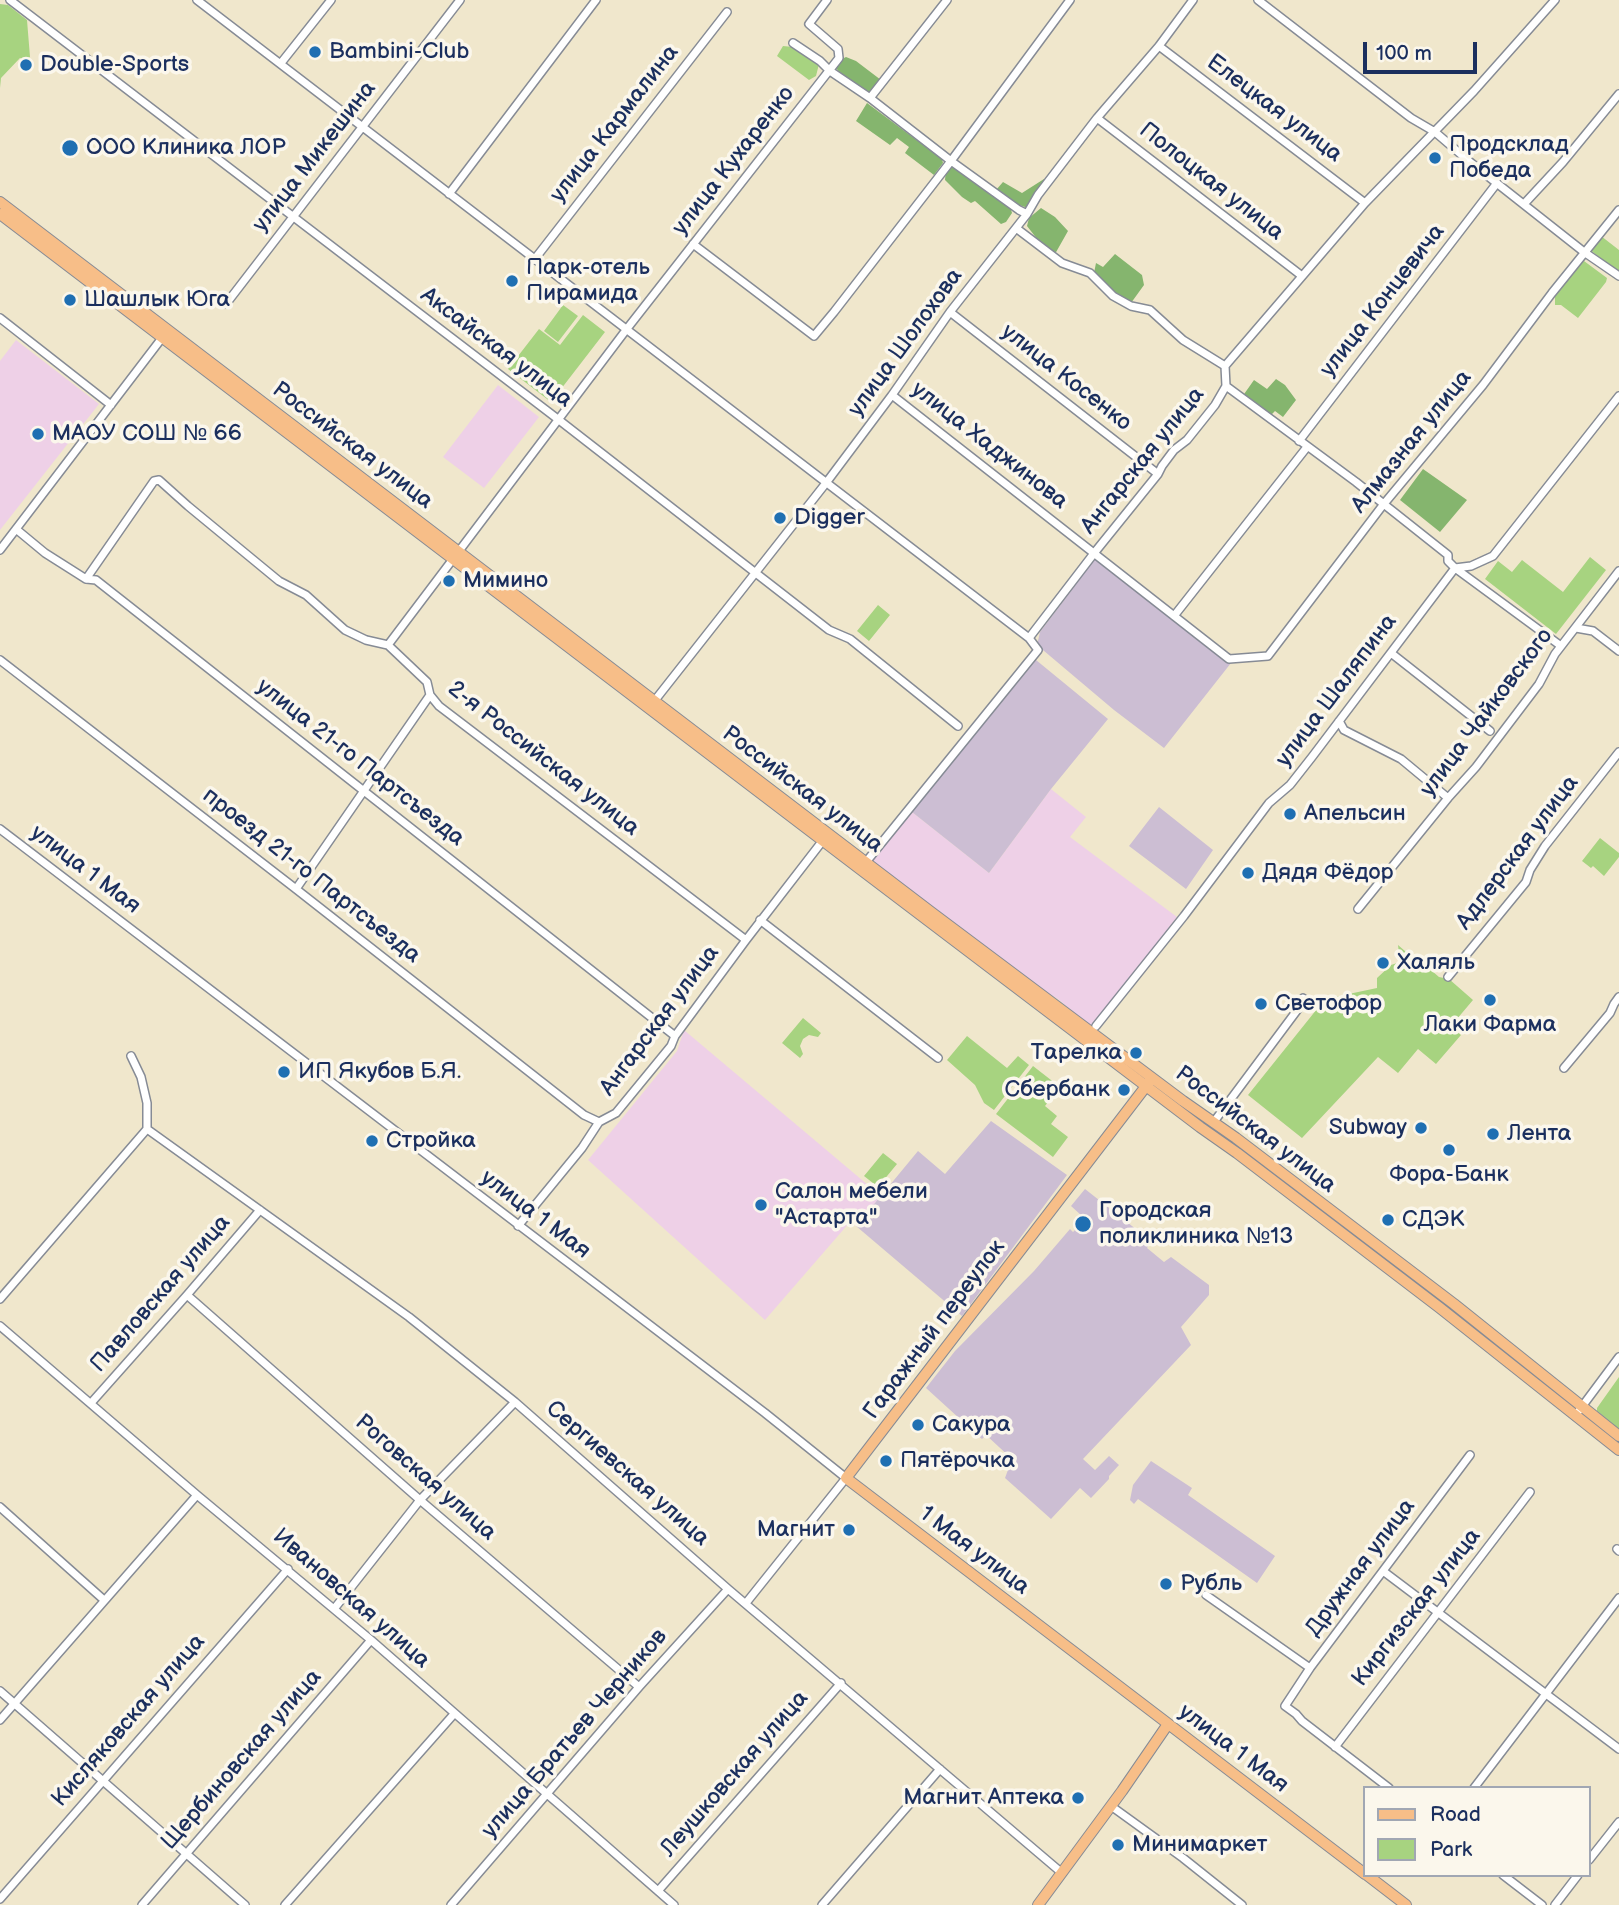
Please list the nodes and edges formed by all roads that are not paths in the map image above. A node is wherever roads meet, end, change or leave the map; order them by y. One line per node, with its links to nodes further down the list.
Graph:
1 (10, 0): 31 (street, Аксайская улица)
2 (197, 0): 15 (street)
3 (331, 0): 15 (street)
4 (460, 0): 20 (street, улица Микешина)
5 (596, 0): 24 (street)
6 (827, 0): 16 (street)
7 (947, 0): 18 (street)
8 (1070, 0): 22 (street)
9 (1193, 0): 14 (street, улица Шолохова)
10 (1258, 0): 21 (street)
11 (1555, 0): 21 (street)
12 (727, 12): 35 (street, улица Кармалина)
13 (793, 43): 16 (street)
14 (1159, 46): 19 (street, улица Шолохова); 26 (street, Елецкая улица)
15 (281, 63): 20 (street)
16 (830, 71): 18 (street); 33 (street, улица Кухаренко)
17 (1619, 94): 27 (street)
18 (870, 98): 22 (street)
19 (1097, 118): 30 (street, улица Шолохова); 36 (street, Полоцкая улица)
20 (363, 127): 24 (street); 31 (street, улица Микешина)
21 (1436, 132): 23 (street); 26 (street)
22 (951, 161): 30 (street); 33 (street)
23 (1497, 183): 27 (street); 49 (street, улица Концевича)
24 (449, 194): 35 (street)
25 (0, 202): 42 (main road, Российская улица)
26 (1365, 203): 36 (street)
27 (1524, 204): 34 (street)
28 (1619, 210): 34 (street, Алмазная улица)
29 (0, 214): 42 (main road, Российская улица)
30 (1027, 214): 32 (street, улица Шолохова)
31 (293, 217): 38 (street, улица Микешина); 48 (street, Аксайская улица)
32 (1016, 228): 39 (street, улица Шолохова); 43 (street)
33 (693, 244): 41 (street, улица Кухаренко)
34 (1584, 252): 37 (street); 53 (street, Алмазная улица)
35 (534, 260): 41 (street)
36 (1302, 276): 43 (street)
37 (1619, 276)
38 (226, 304)
39 (950, 312): 45 (street, улица Шолохова); 51 (street, улица Косенко)
40 (0, 318): 47 (street)
41 (626, 330): 48 (street, улица Кухаренко); 52 (street)
42 (165, 334): 47 (street); 57 (main road, Российская улица)
43 (1225, 366): 44 (street, Ангарская улица)
44 (1226, 386): 49 (street); 51 (street, Ангарская улица)
45 (892, 395): 52 (street, улица Шолохова); 56 (street, улица Хаджинова)
46 (1619, 396): 58 (street)
47 (111, 405): 54 (street)
48 (559, 420): 57 (street, улица Кухаренко); 60 (street, Аксайская улица)
49 (1299, 441): 50 (street)
50 (1307, 447): 53 (street); 62 (street)
51 (1158, 474): 56 (street, Ангарская улица)
52 (826, 483): 60 (street, улица Шолохова); 64 (street)
53 (1383, 505): 58 (street); 69 (street, Алмазная улица)
54 (16, 529): 55 (street); 61 (street, улица 21-го Партсъезда)
55 (0, 550)
56 (1095, 552): 62 (street, улица Хаджинова); 64 (street, Ангарская улица)
57 (456, 554): 65 (street, улица Кухаренко); 72 (main road, Российская улица)
58 (1455, 568): 66 (street); 68 (street, улица Шаляпина)
59 (1619, 571): 63 (street, улица Чайковского)
60 (755, 572): 72 (street, улица Шолохова); 74 (street, Аксайская улица)
61 (86, 579): 65 (street, 2-я Российская улица); 77 (street, улица 21-го Партсъезда)
62 (1174, 616): 69 (street, улица Хаджинова)
63 (1576, 628): 66 (street, улица Чайковского); 67 (street)
64 (1029, 638): 81 (street)
65 (388, 645): 71 (street, 2-я Российская улица)
66 (1561, 646): 78 (street, улица Чайковского)
67 (1619, 651)
68 (1391, 653): 73 (street, улица Шаляпина); 75 (street)
69 (1268, 656)
70 (0, 660): 82 (street, проезд 21-го Партсъезда)
71 (430, 695): 77 (street); 85 (street, 2-я Российская улица)
72 (651, 704): 80 (main road, Российская улица)
73 (1339, 721): 78 (street); 89 (street, улица Шаляпина)
74 (958, 726)
75 (1490, 732)
76 (1619, 752): 86 (street, Адлерская улица)
77 (364, 791): 82 (street); 90 (street, улица 21-го Партсъезда)
78 (1448, 798): 83 (street, улица Чайковского)
79 (0, 829): 99 (street, улица 1 Мая)
80 (826, 837): 81 (main road, Российская улица); 84 (street, Ангарская улица); 94 (main road, Российская улица)
81 (866, 862): 94 (main road, Российская улица)
82 (296, 889): 95 (street, проезд 21-го Партсъезда)
83 (1358, 909)
84 (760, 920): 85 (street, Ангарская улица); 92 (street)
85 (746, 940): 90 (street, Ангарская улица)
86 (1448, 976)
87 (1619, 997): 93 (street)
88 (1303, 999): 96 (street)
89 (1096, 1026)
90 (675, 1036): 95 (street, Ангарская улица)
91 (131, 1056): 97 (street)
92 (937, 1058)
93 (1564, 1068)
94 (1149, 1081): 96 (main road, Российская улица); 107 (main road, Российская улица); 111 (main road, Гаражный переулок)
95 (599, 1122): 99 (street, Ангарская улица)
96 (1213, 1123): 106 (main road, Российская улица)
97 (146, 1129): 98 (street, Сергиевская улица); 101 (street)
98 (260, 1210): 100 (street, Павловская улица); 104 (street, Сергиевская улица)
99 (518, 1226): 111 (street, улица 1 Мая)
100 (187, 1296): 105 (street, Павловская улица); 114 (street, Роговская улица)
101 (0, 1299)
102 (0, 1326): 105 (street, Ивановская улица)
103 (1619, 1357): 106 (street)
104 (515, 1402): 114 (street); 118 (street, Сергиевская улица)
105 (91, 1404): 113 (street, Ивановская улица)
106 (1582, 1407): 107 (street); 108 (main road, Российская улица)
107 (1575, 1416): 109 (main road, Российская улица)
108 (1619, 1436)
109 (1619, 1450)
110 (1471, 1455): 117 (street, Дружная улица)
111 (849, 1480): 122 (street, Гаражный переулок); 126 (main road, 1 Мая улица)
112 (1530, 1492): 124 (street, Киргизская улица)
113 (197, 1496): 116 (street, Ивановская улица); 121 (street)
114 (420, 1500): 123 (street); 129 (street, Роговская улица)
115 (0, 1507): 121 (street)
116 (288, 1569): 123 (street, Ивановская улица); 139 (street, Кисляковская улица)
117 (1383, 1571): 124 (street); 127 (street, Дружная улица)
118 (728, 1588): 122 (street, Сергиевская улица); 129 (street, улица Братьев Черников)
119 (1206, 1595): 127 (street)
120 (1619, 1598): 131 (street)
121 (104, 1600): 132 (street)
122 (746, 1604): 128 (street, Сергиевская улица)
123 (334, 1609): 125 (street, Ивановская улица)
124 (1438, 1613): 131 (street); 136 (street, Киргизская улица)
125 (372, 1640): 133 (street, Ивановская улица); 145 (street, Щербиновская улица)
126 (1079, 1655): 135 (main road, улица 1 Мая)
127 (1310, 1668): 136 (street, Дружная улица)
128 (841, 1683): 138 (street, Сергиевская улица); 152 (street, Леушковская улица)
129 (639, 1687): 142 (street, улица Братьев Черников)
130 (0, 1691): 132 (street)
131 (1546, 1693): 137 (street); 141 (street)
132 (15, 1703): 134 (street); 139 (street)
133 (454, 1714): 142 (street, Ивановская улица); 157 (street)
134 (0, 1720)
135 (1168, 1724): 143 (main road); 148 (main road, улица 1 Мая)
136 (1335, 1747): 140 (street)
137 (1619, 1749)
138 (940, 1769): 147 (street, Сергиевская улица); 159 (street)
139 (103, 1779): 145 (street); 153 (street, Кисляковская улица)
140 (1386, 1786)
141 (1476, 1786)
142 (548, 1794): 152 (street, Ивановская улица); 154 (street, улица Братьев Черников)
143 (1111, 1806): 147 (main road); 161 (street)
144 (1619, 1822): 146 (street)
145 (187, 1854): 155 (street, Щербиновская улица); 156 (street)
146 (1591, 1857)
147 (1062, 1873): 160 (main road)
148 (1364, 1873)
149 (1369, 1877): 162 (main road, улица 1 Мая)
150 (1506, 1877): 163 (street)
151 (1576, 1877): 164 (street)
152 (657, 1891): 158 (street, Ивановская улица)
153 (0, 1899)
154 (456, 1904)
155 (142, 1905)
156 (245, 1905)
157 (285, 1905)
158 (674, 1905)
159 (822, 1905)
160 (1038, 1905)
161 (1242, 1905)
162 (1406, 1905)
163 (1542, 1905)
164 (1555, 1905)

